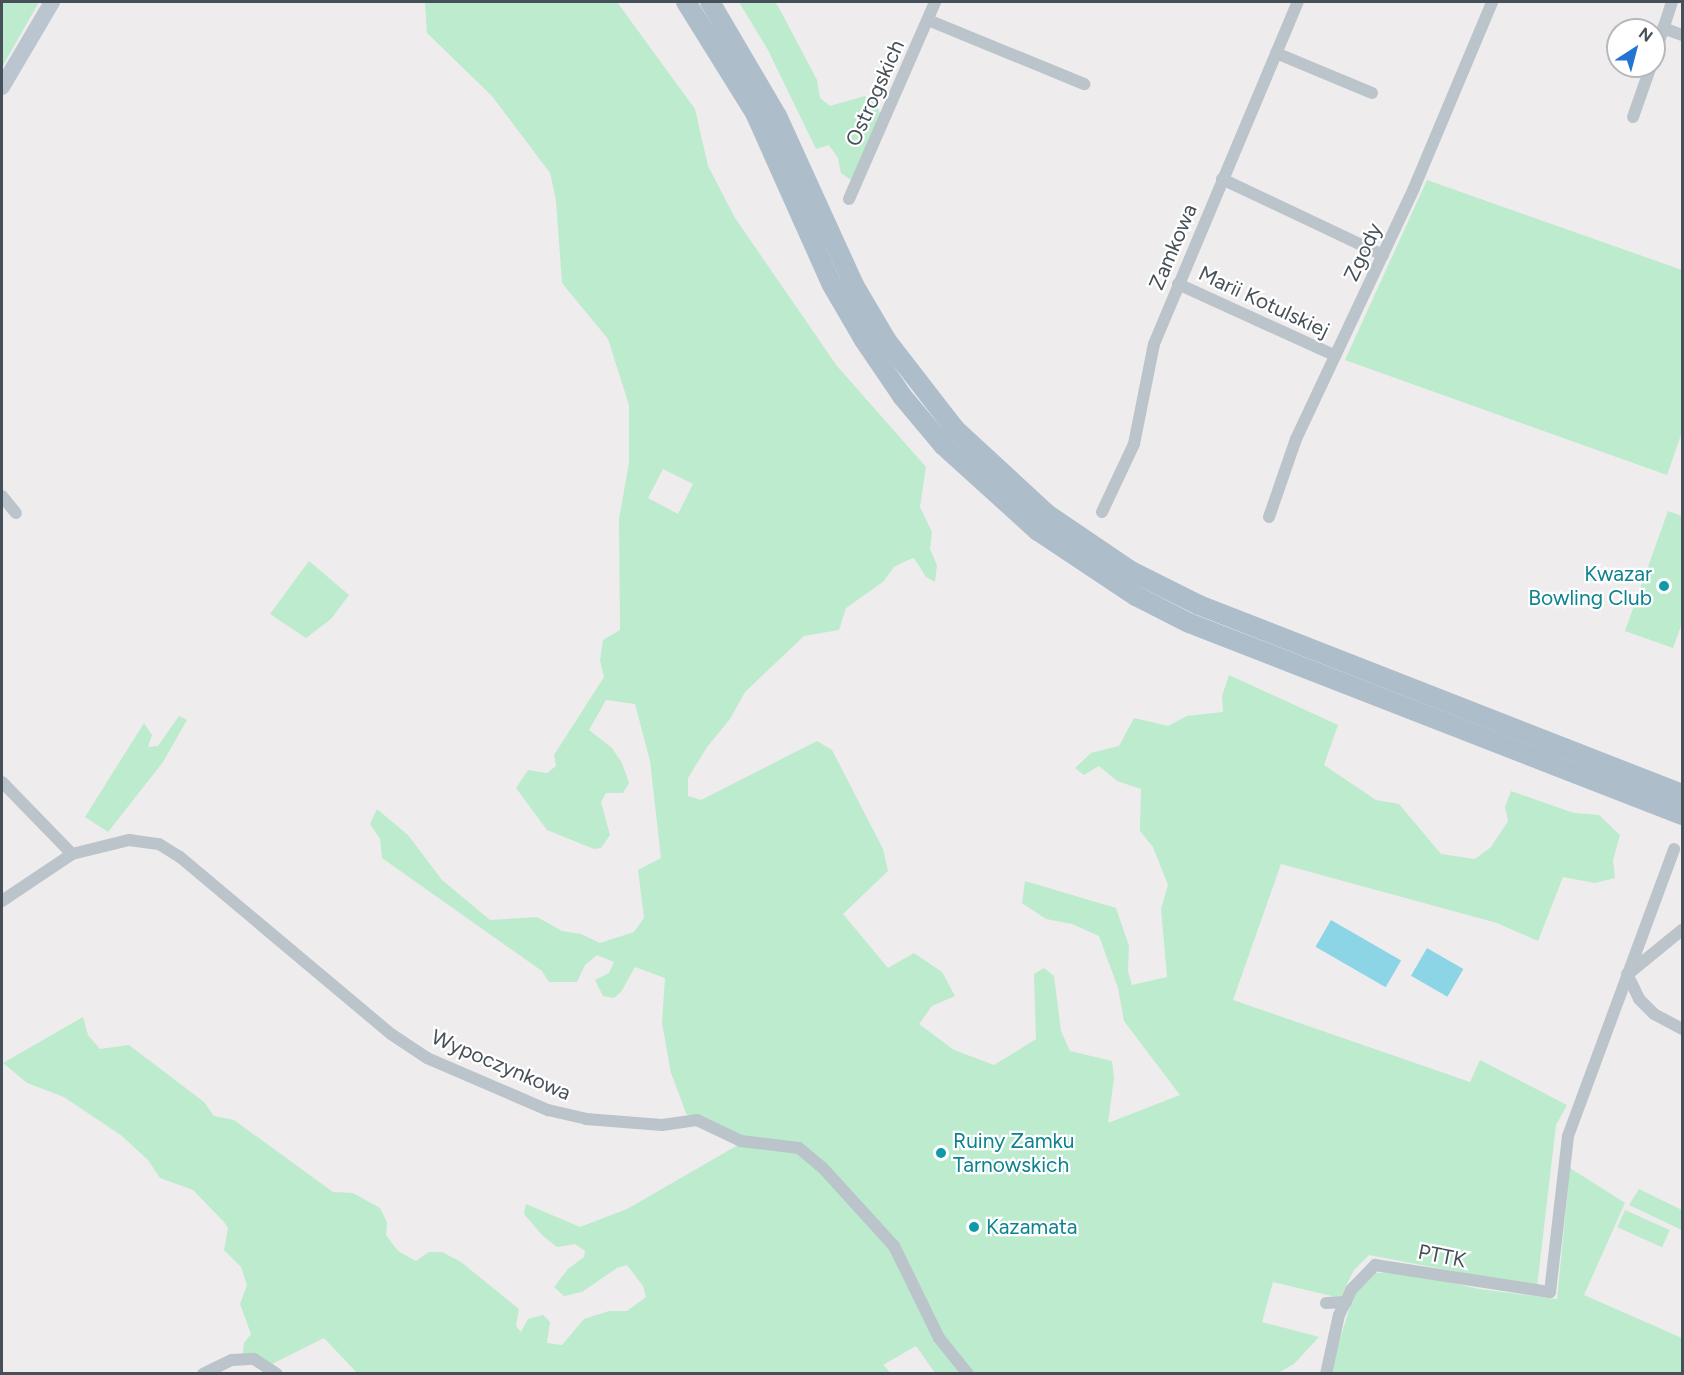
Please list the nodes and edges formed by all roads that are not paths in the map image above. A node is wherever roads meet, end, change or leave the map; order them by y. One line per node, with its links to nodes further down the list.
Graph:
1 (52, 2): 15 (main road)
2 (686, 2): 29 (main road)
3 (710, 2): 28 (main road)
4 (934, 2): 9 (street, Ostrogskich)
5 (1298, 2): 12 (street, Zamkowa)
6 (1492, 2): 20 (street, Zgody)
7 (1672, 2): 8 (street)
8 (1666, 19)
9 (928, 20): 14 (street); 19 (street, Ostrogskich)
10 (1666, 29): 11 (street)
11 (1683, 35)
12 (1276, 53): 16 (street); 18 (street, Zamkowa)
13 (1647, 78): 17 (street)
14 (1084, 84)
15 (2, 87)
16 (1372, 93)
17 (1633, 117)
18 (1222, 180): 20 (street); 21 (street, Zamkowa)
19 (849, 199)
20 (1383, 255): 22 (street, Zgody)
21 (1178, 284): 22 (street, Marii Kotulskiej); 24 (street, Zamkowa)
22 (1334, 355): 26 (street, Zgody)
23 (2, 496): 25 (street)
24 (1102, 512)
25 (16, 513)
26 (1269, 518)
27 (2, 782): 31 (street)
28 (1683, 794)
29 (1683, 815)
30 (1674, 849): 34 (street)
31 (72, 854): 32 (street); 40 (street, Wypoczynkowa)
32 (2, 901)
33 (1683, 930): 34 (street)
34 (1627, 974): 35 (street); 36 (street, PTTK)
35 (1683, 1029)
36 (1346, 1302): 37 (street); 41 (street, PTTK)
37 (1326, 1303)
38 (203, 1374): 39 (street)
39 (277, 1374)
40 (968, 1374)
41 (1326, 1374)

